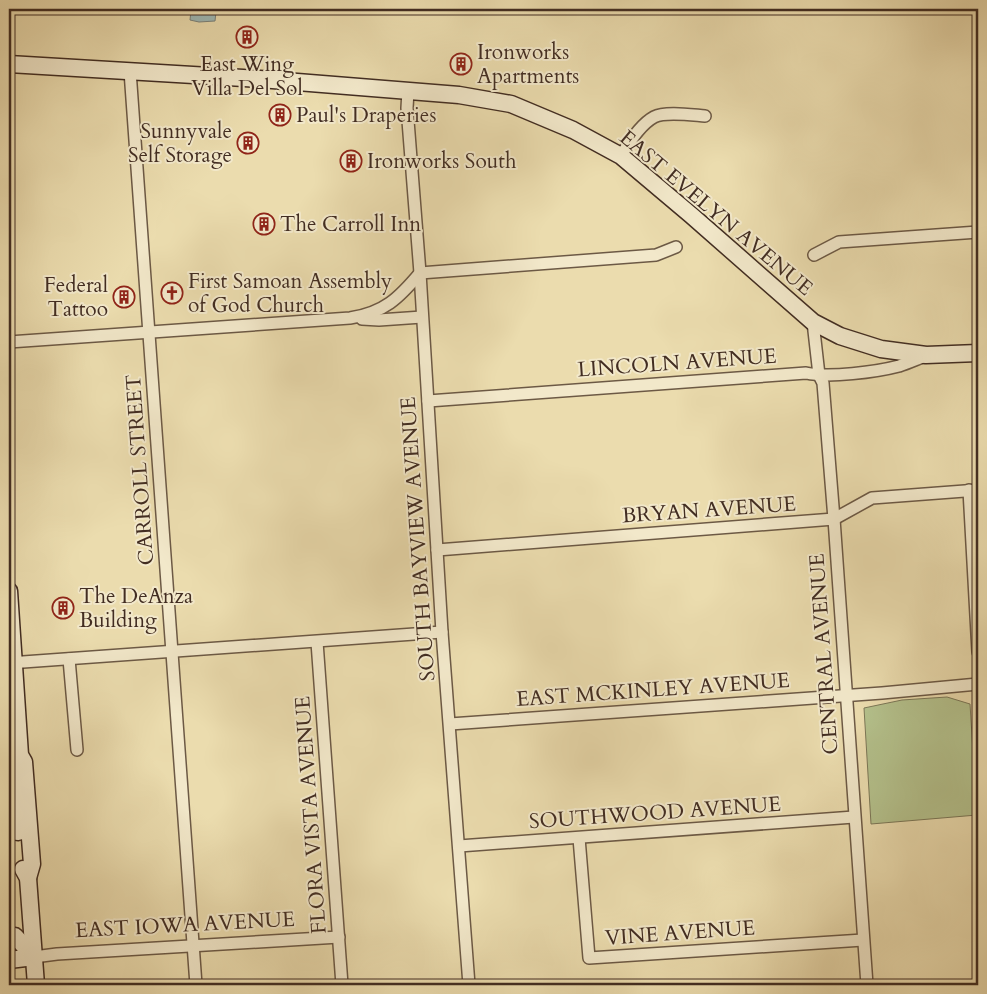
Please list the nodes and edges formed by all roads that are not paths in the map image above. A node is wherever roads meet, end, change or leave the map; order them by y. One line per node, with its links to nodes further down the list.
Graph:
1 (9, 64): 2 (main road, EAST EVELYN AVENUE)
2 (130, 71): 3 (main road, EAST EVELYN AVENUE); 13 (street, CARROLL STREET)
3 (408, 91): 5 (main road, EAST EVELYN AVENUE); 9 (street, SOUTH BAYVIEW AVENUE)
4 (705, 116): 5 (street)
5 (621, 156): 12 (main road, EAST EVELYN AVENUE)
6 (978, 232): 8 (street)
7 (676, 247): 9 (street)
8 (814, 255)
9 (420, 272): 10 (street, SOUTH BAYVIEW AVENUE); 11 (street)
10 (422, 317): 11 (street); 18 (street, SOUTH BAYVIEW AVENUE)
11 (350, 318): 13 (street)
12 (813, 322): 16 (main road, EAST EVELYN AVENUE); 17 (street, CENTRAL AVENUE)
13 (149, 333): 14 (street); 25 (street, CARROLL STREET)
14 (9, 342)
15 (978, 353): 16 (main road, EAST EVELYN AVENUE)
16 (926, 355): 17 (street, LINCOLN AVENUE)
17 (819, 376): 18 (street, LINCOLN AVENUE); 20 (street, CENTRAL AVENUE)
18 (428, 401): 21 (street, SOUTH BAYVIEW AVENUE)
19 (974, 490): 20 (street, BRYAN AVENUE); 26 (street)
20 (834, 519): 21 (street, BRYAN AVENUE); 30 (street, CENTRAL AVENUE)
21 (437, 550): 23 (street, SOUTH BAYVIEW AVENUE)
22 (9, 591): 28 (main road)
23 (442, 632): 24 (street); 31 (street, SOUTH BAYVIEW AVENUE)
24 (317, 642): 25 (street); 37 (street, FLORA VISTA AVENUE)
25 (172, 652): 27 (street); 39 (street, CARROLL STREET)
26 (978, 652)
27 (69, 659): 28 (street); 32 (street)
28 (11, 663): 40 (main road)
29 (978, 684): 30 (street, EAST MCKINLEY AVENUE)
30 (846, 695): 31 (street, EAST MCKINLEY AVENUE); 33 (street, CENTRAL AVENUE)
31 (450, 724): 35 (street, SOUTH BAYVIEW AVENUE)
32 (77, 750)
33 (854, 817): 34 (street, SOUTHWOOD AVENUE); 38 (street, CENTRAL AVENUE)
34 (579, 838): 35 (street, SOUTHWOOD AVENUE); 38 (street, VINE AVENUE)
35 (459, 846): 45 (street, SOUTH BAYVIEW AVENUE)
36 (9, 937): 40 (main road)
37 (339, 937): 39 (street, EAST IOWA AVENUE); 44 (street, FLORA VISTA AVENUE)
38 (863, 940): 46 (street, CENTRAL AVENUE)
39 (193, 946): 40 (street, EAST IOWA AVENUE); 43 (street, CARROLL STREET)
40 (34, 957): 41 (main road, EAST IOWA AVENUE); 42 (main road)
41 (9, 960)
42 (36, 985)
43 (196, 985)
44 (342, 985)
45 (469, 985)
46 (866, 985)

